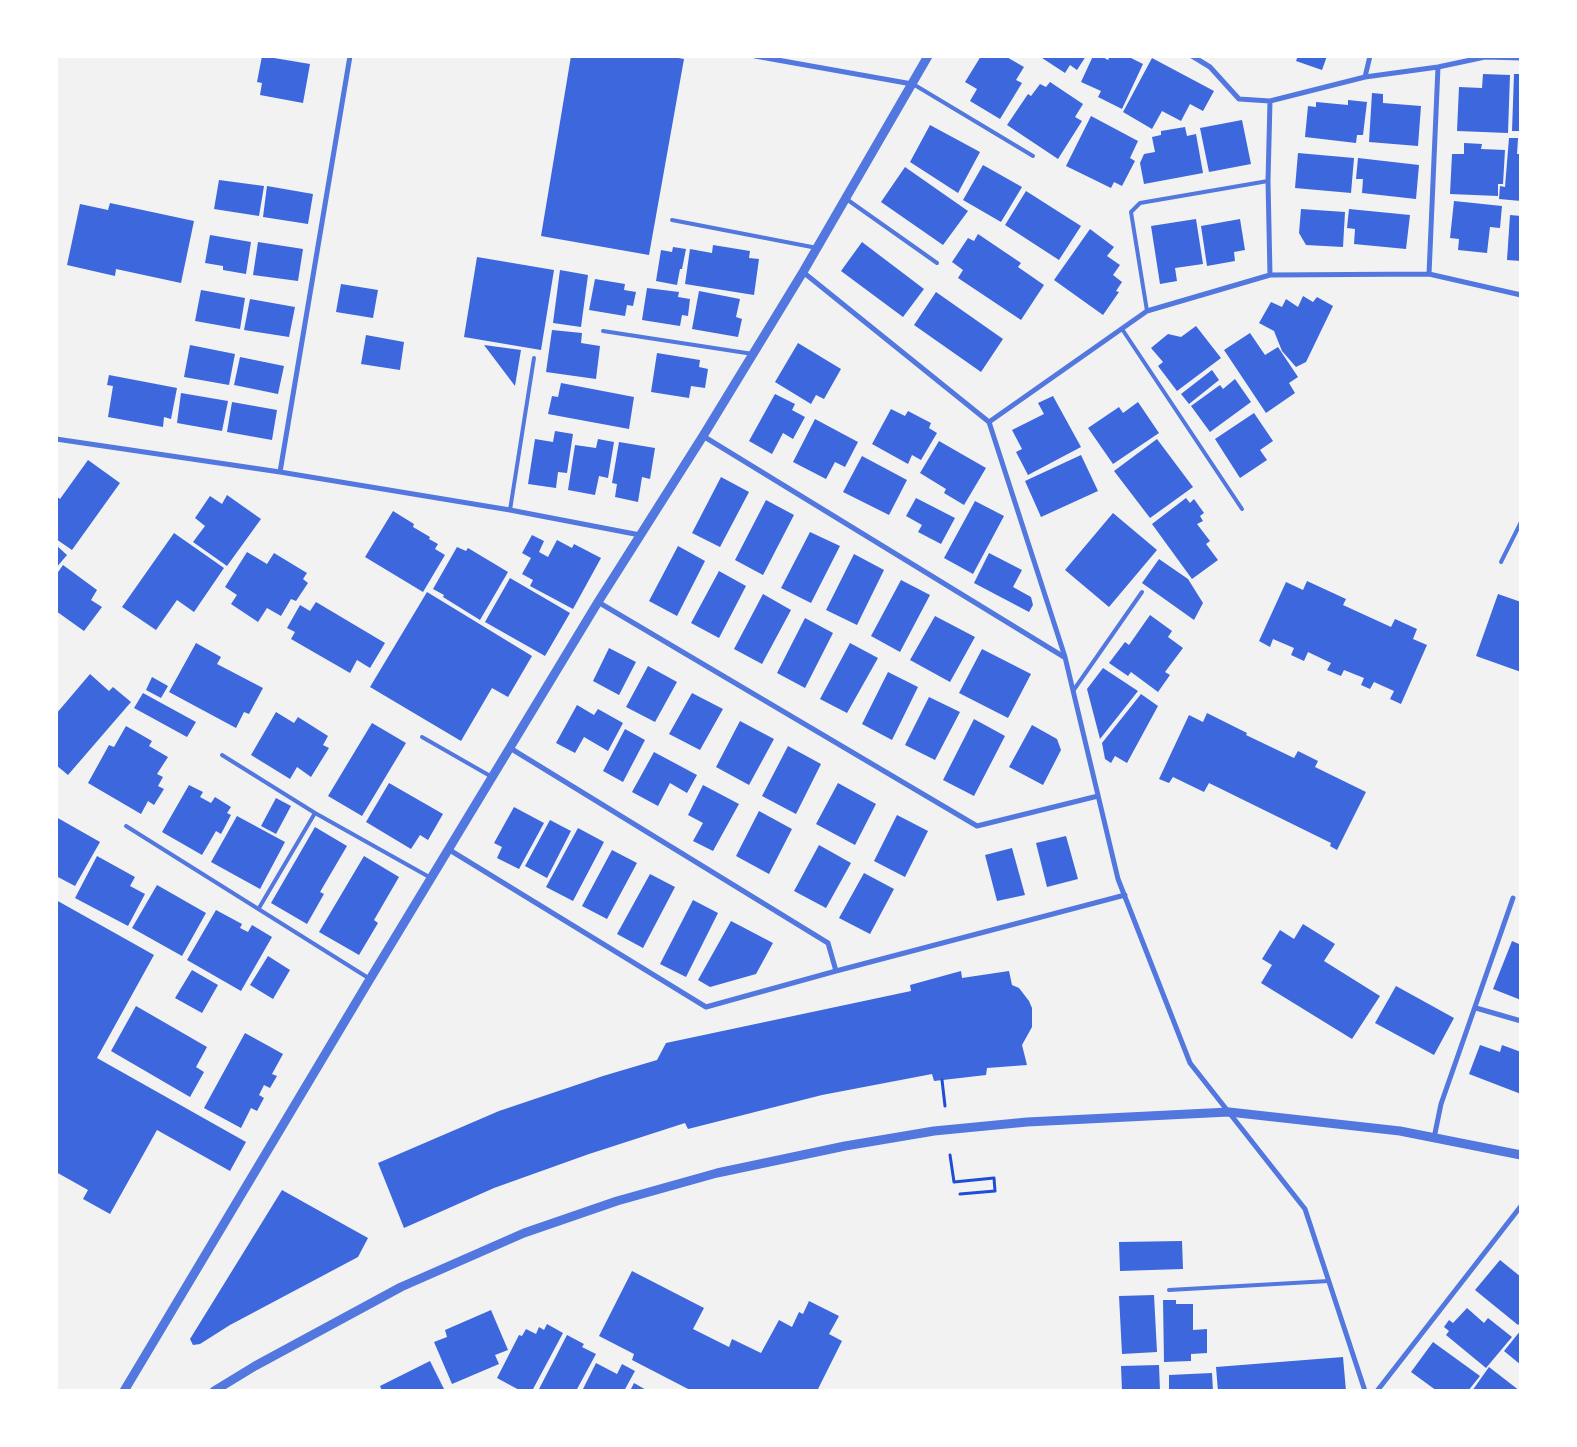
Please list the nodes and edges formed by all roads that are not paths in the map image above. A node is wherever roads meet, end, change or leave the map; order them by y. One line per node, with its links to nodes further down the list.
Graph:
1 (350, 56): 30 (street)
2 (755, 56): 10 (street)
3 (928, 56): 10 (street)
4 (1192, 56): 11 (street)
5 (1370, 56): 9 (street)
6 (1485, 57): 7 (street); 8 (street)
7 (1521, 58)
8 (1438, 67): 9 (street); 19 (street)
9 (1365, 77): 11 (street)
10 (912, 84): 12 (lane); 14 (street)
11 (1270, 101): 13 (street)
12 (1033, 156)
13 (1268, 181): 20 (street); 22 (lane)
14 (845, 198): 16 (street); 17 (lane)
15 (672, 220): 16 (lane)
16 (817, 248): 18 (street)
17 (937, 263)
18 (803, 272): 25 (street); 27 (street)
19 (1430, 274): 20 (street); 21 (street)
20 (1270, 275): 22 (street)
21 (1521, 295)
22 (1147, 311): 23 (street)
23 (1122, 329): 27 (street); 31 (lane)
24 (603, 331): 25 (lane)
25 (753, 354): 28 (street)
26 (534, 358): 32 (lane)
27 (989, 422): 38 (street)
28 (703, 436): 34 (street); 38 (street)
29 (56, 439): 30 (street)
30 (280, 472): 32 (street)
31 (1242, 509)
32 (510, 510): 34 (street)
33 (1521, 522): 35 (lane)
34 (641, 535): 37 (street)
35 (1501, 562)
36 (1142, 592): 39 (lane)
37 (598, 602): 41 (street); 44 (street)
38 (1065, 657): 39 (street)
39 (1073, 690): 44 (street)
40 (422, 737): 43 (lane)
41 (510, 748): 43 (street); 52 (street)
42 (222, 756): 45 (lane)
43 (492, 777): 47 (street)
44 (1098, 796): 49 (street)
45 (315, 813): 48 (lane); 51 (lane)
46 (126, 826): 51 (lane)
47 (448, 849): 48 (street); 52 (street)
48 (431, 878): 53 (street)
49 (1125, 895): 52 (street); 56 (street)
50 (1513, 898): 54 (street)
51 (259, 908): 53 (lane)
52 (836, 971)
53 (370, 979): 62 (street)
54 (1476, 1008): 55 (street); 57 (street)
55 (1521, 1021)
56 (1229, 1112): 57 (street); 60 (street); 63 (street)
57 (1434, 1138): 58 (street)
58 (1521, 1155)
59 (1521, 1206): 65 (street)
60 (1329, 1281): 61 (lane); 64 (street)
61 (1169, 1290)
62 (124, 1391)
63 (214, 1391)
64 (1365, 1391)
65 (1377, 1391)

